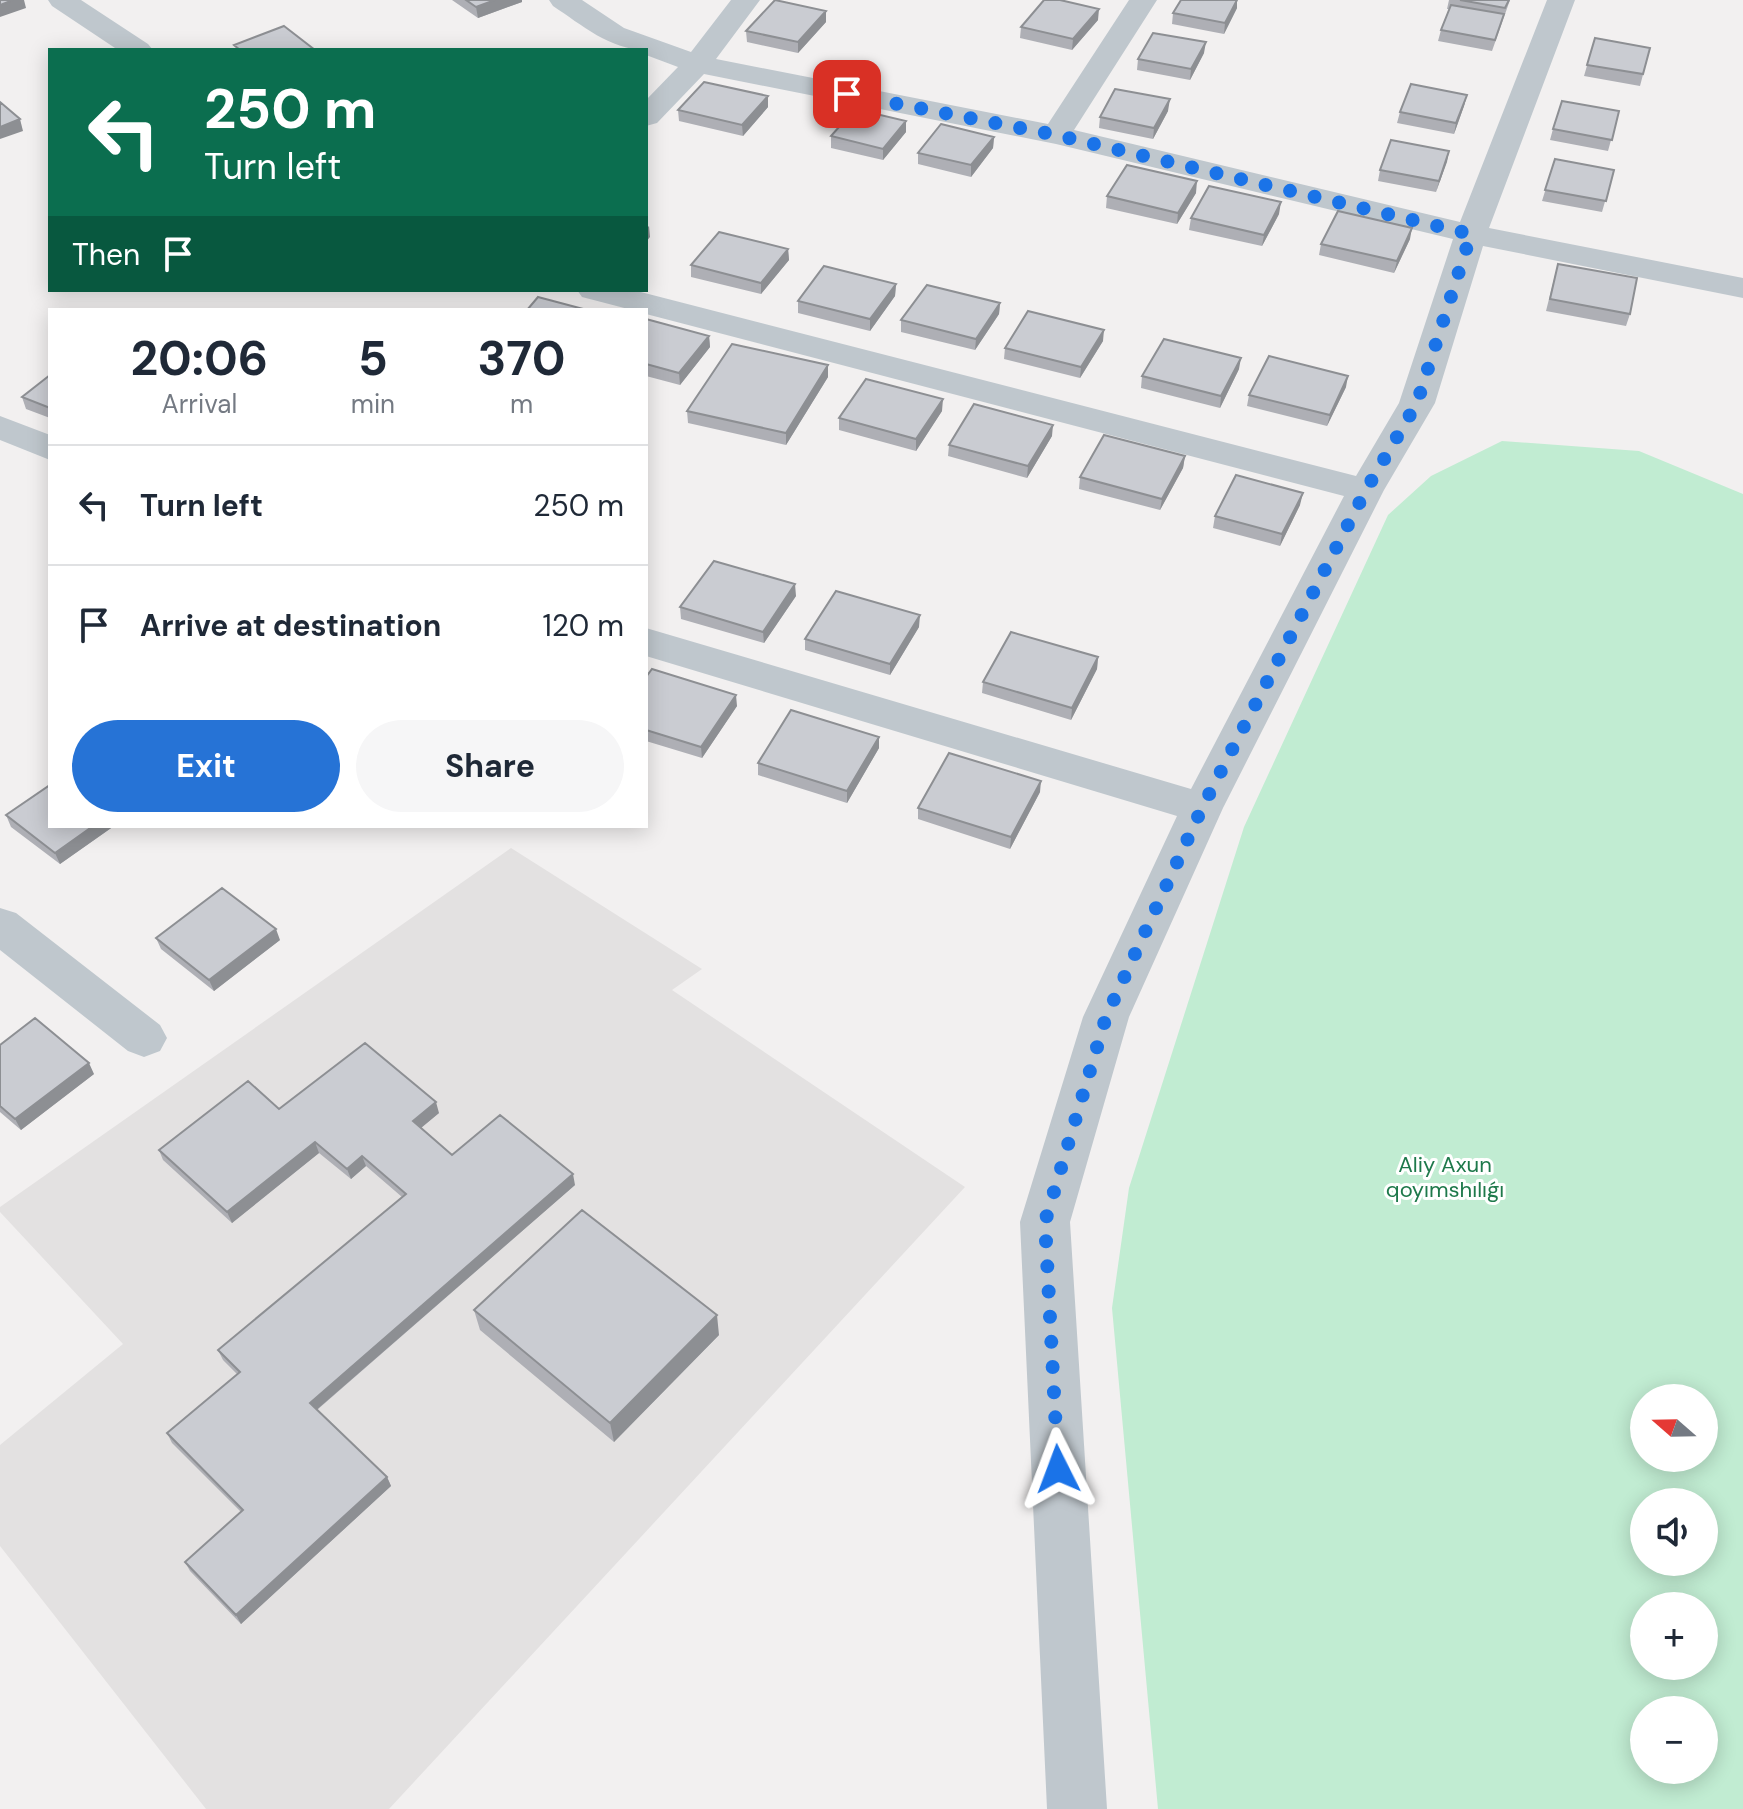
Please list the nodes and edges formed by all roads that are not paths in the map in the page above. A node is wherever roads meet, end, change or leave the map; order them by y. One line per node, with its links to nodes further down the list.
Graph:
1 (62, 0): 6 (street)
2 (563, 0): 7 (street)
3 (746, 0): 7 (street)
4 (1143, 0): 9 (street)
5 (1561, 0): 10 (street)
6 (135, 48)
7 (697, 64): 8 (street); 9 (street)
8 (648, 115)
9 (1056, 135): 10 (street)
10 (1471, 234): 11 (street); 15 (street)
11 (1743, 288)
12 (602, 292): 15 (street)
13 (0, 427): 14 (street)
14 (48, 448)
15 (1366, 490): 17 (street)
16 (648, 643): 17 (street)
17 (1202, 808): 20 (street)
18 (0, 925): 19 (street)
19 (144, 1038)
20 (1077, 1809)

